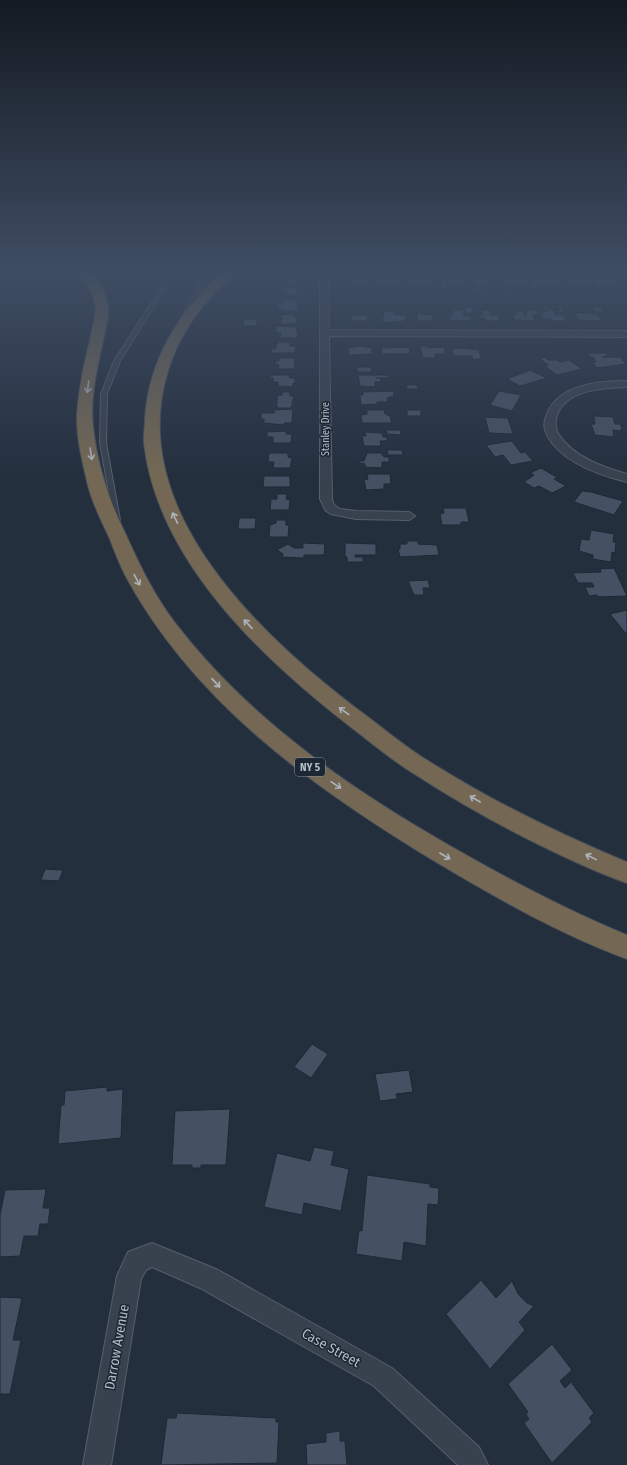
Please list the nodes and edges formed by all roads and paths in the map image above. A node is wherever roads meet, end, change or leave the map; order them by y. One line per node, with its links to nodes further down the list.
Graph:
1 (96, 339): 8 (highway, NY 5, one-way to 8)
2 (131, 339): 8 (lane)
3 (326, 339): 7 (street, Stanley Drive)
4 (173, 340): 9 (highway, one-way to 4)
5 (627, 384): 6 (street)
6 (627, 478)
7 (409, 516)
8 (122, 553): 10 (highway, NY 5, one-way to 10)
9 (627, 873)
10 (627, 947)
11 (166, 1260): 12 (street, Darrow Avenue); 13 (street, Case Street)
12 (97, 1465)
13 (474, 1465)

